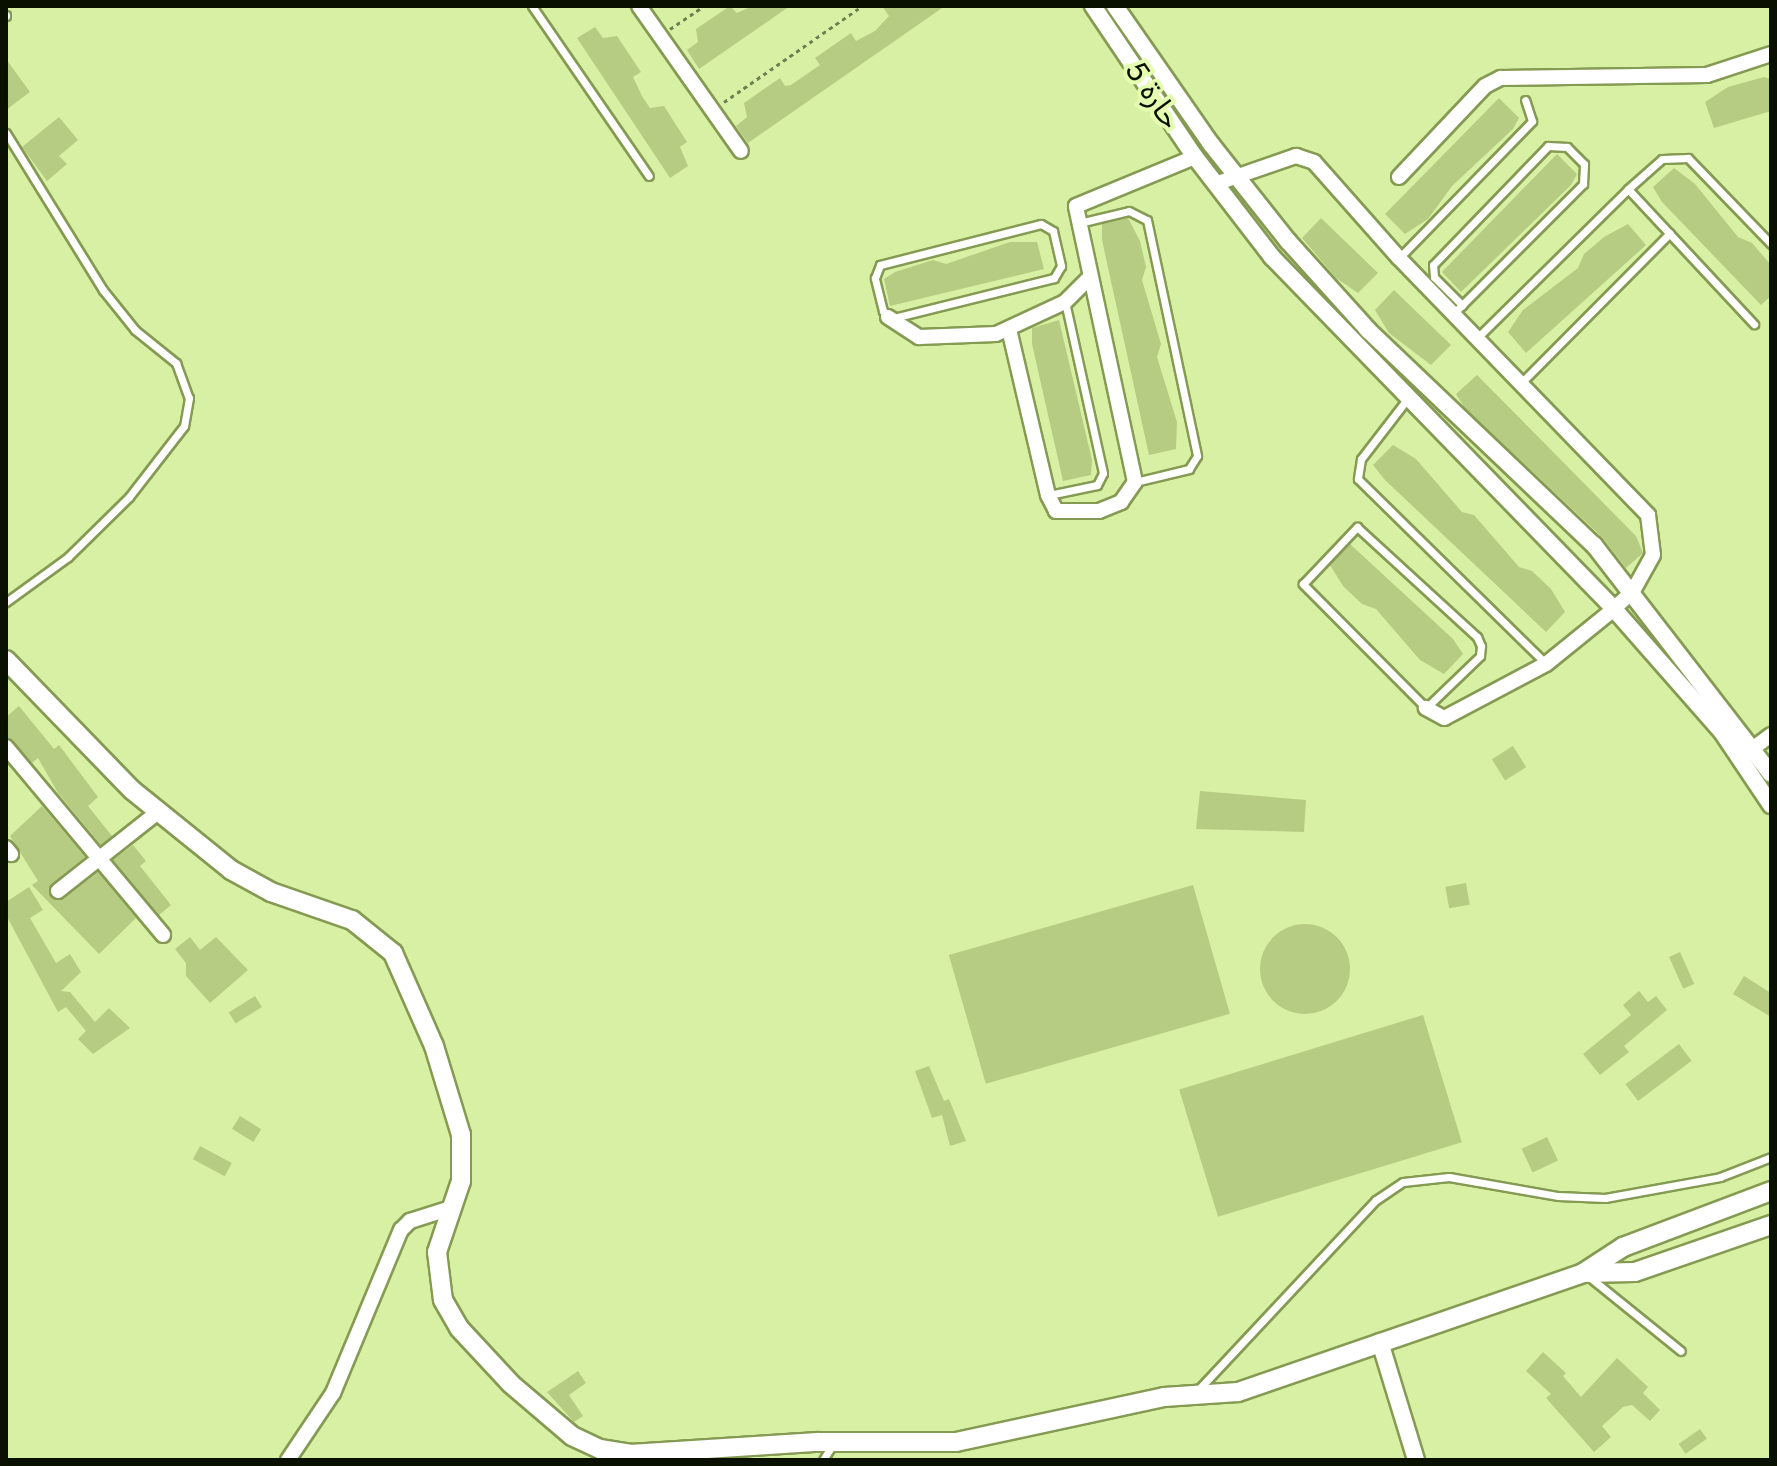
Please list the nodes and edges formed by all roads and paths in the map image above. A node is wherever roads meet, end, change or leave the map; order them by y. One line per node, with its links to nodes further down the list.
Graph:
1 (532, 6): 14 (lane)
2 (639, 6): 7 (street)
3 (704, 6): 7 (path)
4 (862, 6): 10 (path)
5 (1093, 6): 13 (street, حارة 5)
6 (1115, 6): 15 (street, حارة 5)
7 (660, 36): 10 (street)
8 (1771, 54): 16 (street)
9 (1525, 100): 22 (lane)
10 (711, 110): 12 (street)
11 (6, 133): 35 (lane)
12 (741, 151)
13 (1195, 157): 17 (street, حارة 5); 19 (street)
14 (649, 176)
15 (1235, 176): 17 (street); 22 (street); 34 (street, حارة 5)
16 (1399, 177)
17 (1215, 184): 31 (street, حارة 5)
18 (1628, 189): 20 (lane); 21 (lane); 29 (lane)
19 (1077, 223): 23 (street); 32 (lane)
20 (1670, 233): 27 (lane); 30 (lane)
21 (1771, 244)
22 (1399, 258): 25 (street)
23 (1089, 278): 24 (street); 32 (street)
24 (1065, 302): 28 (street); 33 (lane)
25 (1458, 309): 25 (lane); 29 (street)
26 (888, 317): 26 (lane); 28 (street)
27 (1754, 324)
28 (1009, 329): 33 (street)
29 (1477, 338): 30 (street)
30 (1521, 383): 34 (street)
31 (1408, 398): 36 (street, حارة 5); 38 (lane)
32 (1135, 482): 33 (street)
33 (1048, 495)
34 (1633, 591): 36 (street); 42 (street, حارة 5)
35 (6, 602)
36 (1614, 609): 38 (street); 43 (street, حارة 5)
37 (6, 660): 46 (main road)
38 (1546, 664): 39 (street)
39 (1426, 708): 39 (lane)
40 (1771, 735): 42 (street)
41 (6, 747): 47 (street)
42 (1754, 748): 43 (street); 44 (street, حارة 5)
43 (1740, 759): 45 (street, حارة 5)
44 (1771, 774)
45 (1771, 805)
46 (158, 812): 47 (street); 52 (main road)
47 (97, 859): 48 (street); 49 (street)
48 (58, 891)
49 (163, 935)
50 (1771, 1157): 57 (lane)
51 (1771, 1191): 54 (main road)
52 (451, 1208): 59 (main road); 60 (street)
53 (1771, 1225): 54 (main road)
54 (1583, 1273): 55 (main road); 56 (lane)
55 (1380, 1342): 57 (main road); 62 (street)
56 (1681, 1351)
57 (1195, 1393): 58 (main road)
58 (834, 1442): 59 (main road); 61 (lane)
59 (619, 1456)
60 (288, 1460)
61 (823, 1460)
62 (1416, 1460)

